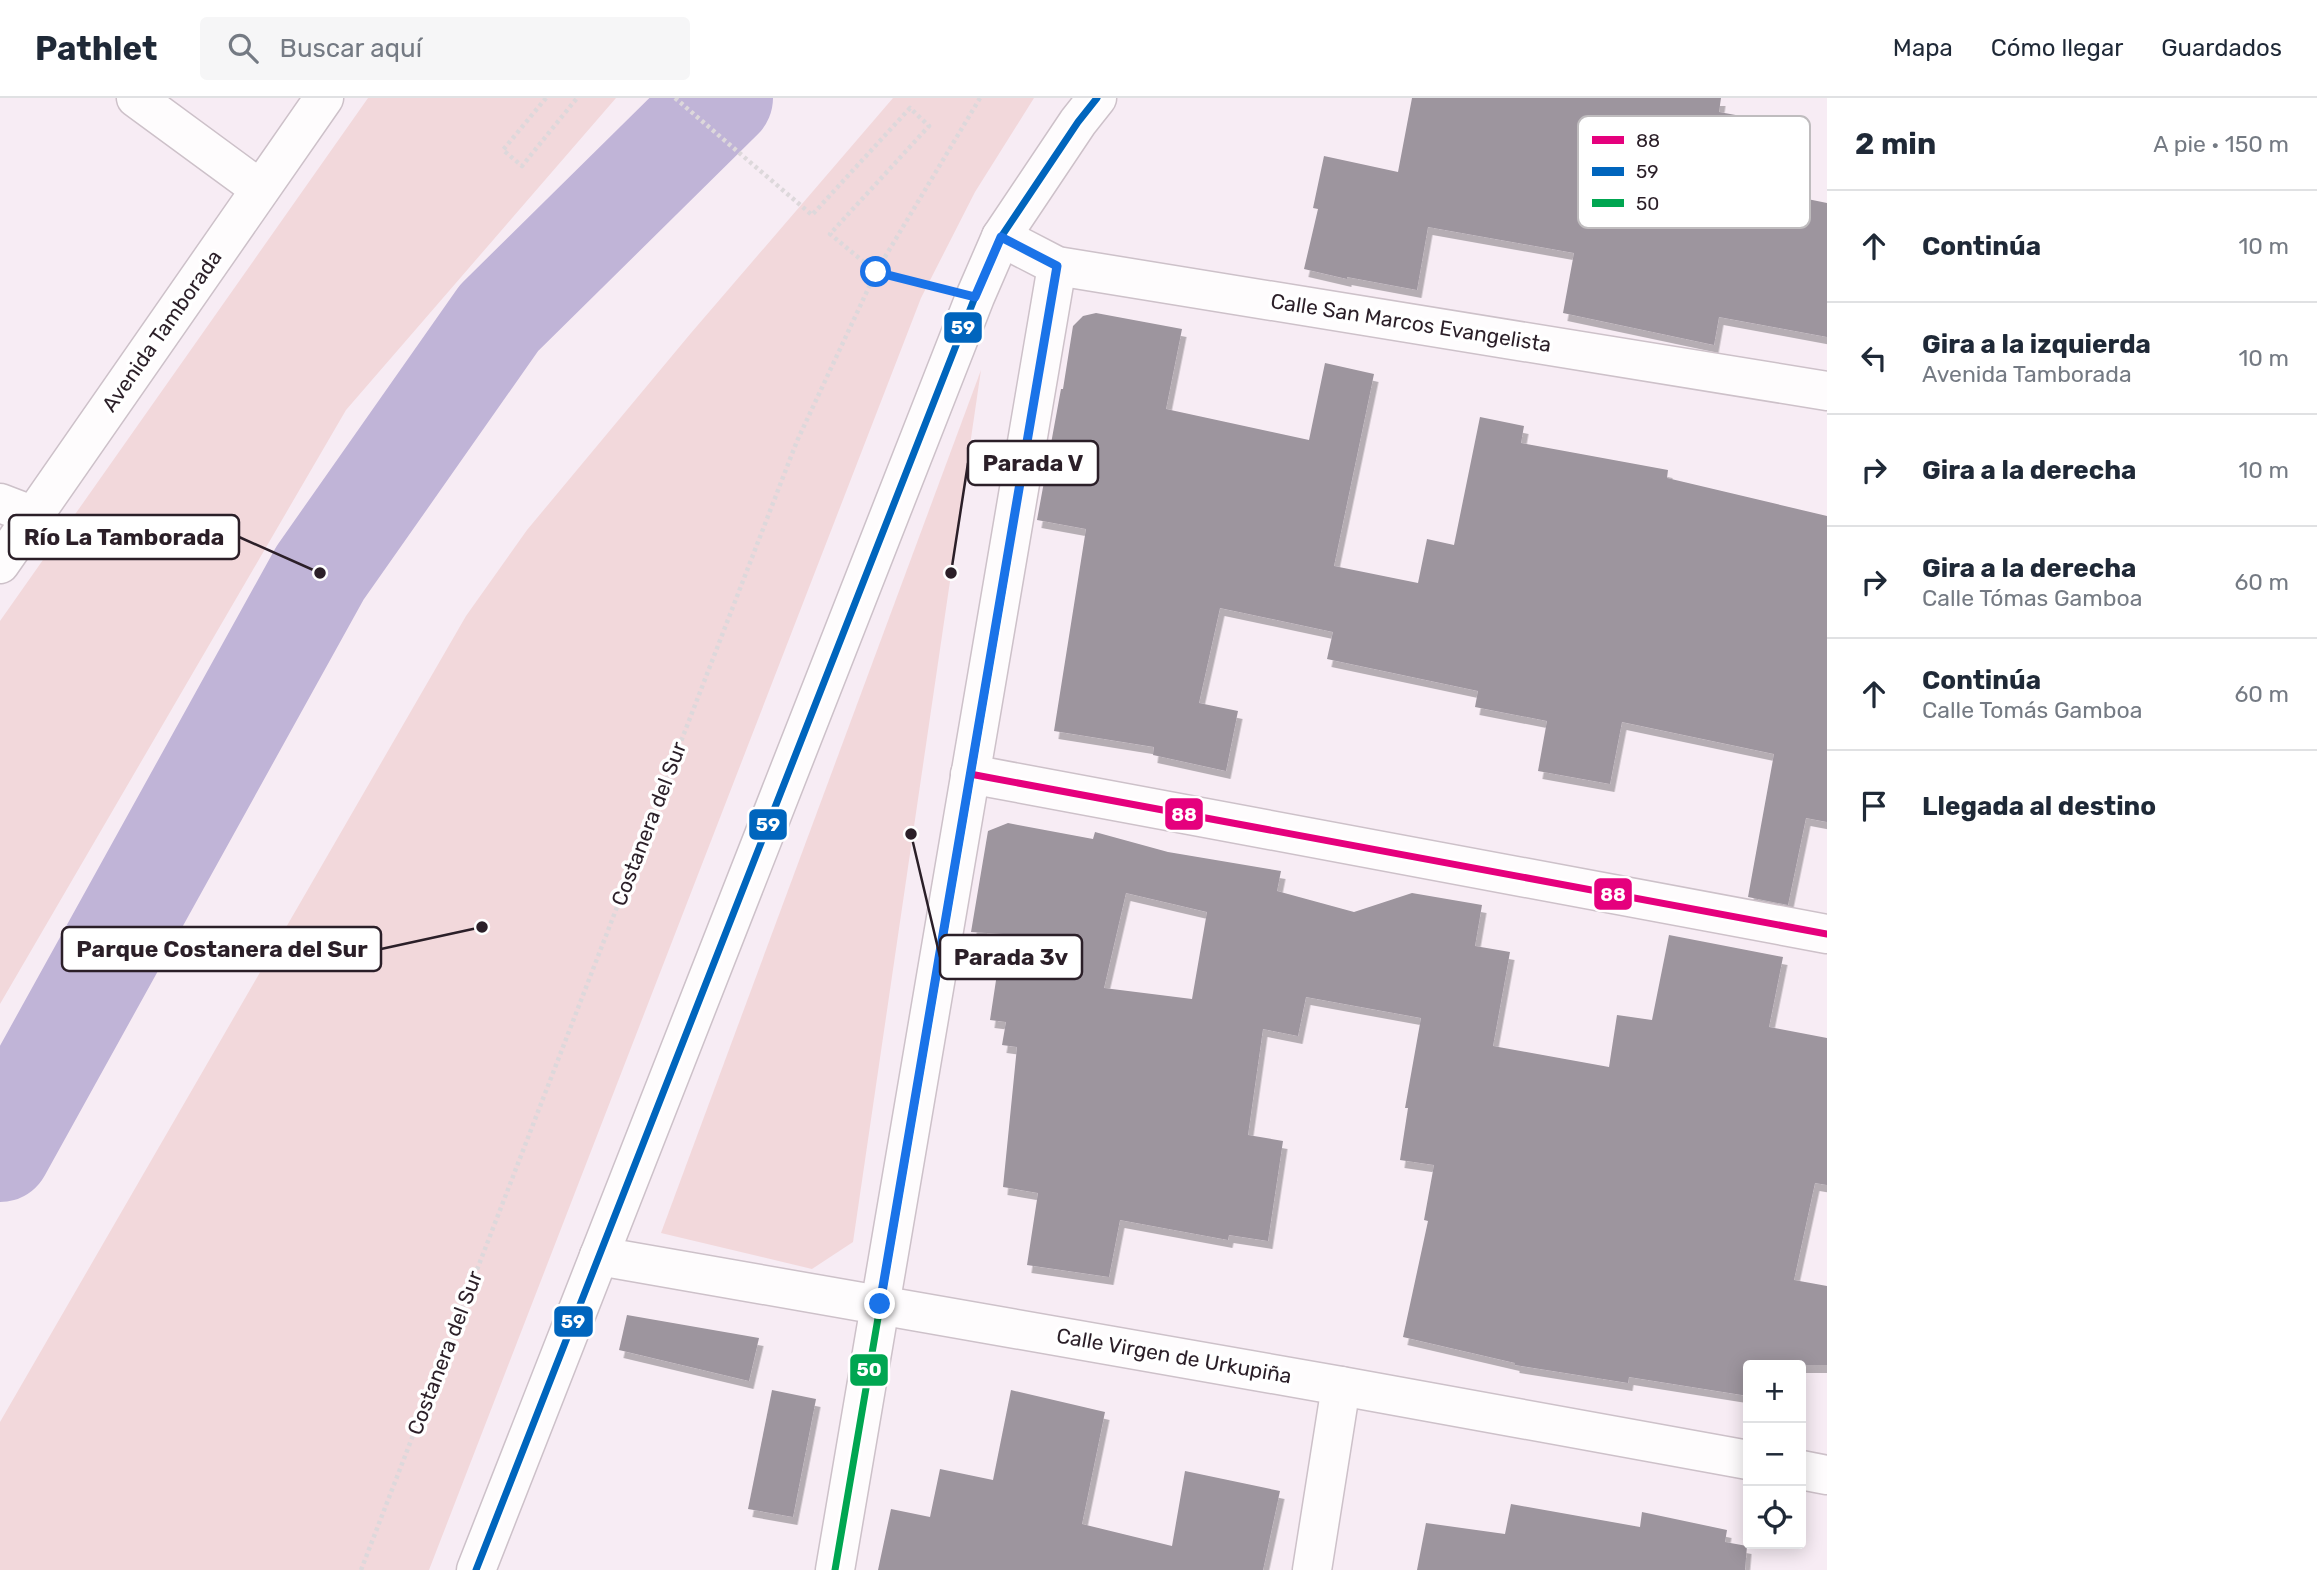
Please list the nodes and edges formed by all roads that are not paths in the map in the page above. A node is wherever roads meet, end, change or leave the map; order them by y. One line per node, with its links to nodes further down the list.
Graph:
1 (136, 98): 4 (street)
2 (324, 98): 4 (street, Avenida Tamborada)
3 (1097, 98): 5 (street)
4 (260, 189): 8 (street, Avenida Tamborada)
5 (1001, 237): 6 (street, Calle San Marcos Evangelista); 12 (street)
6 (1057, 266): 7 (street, Calle San Marcos Evangelista); 10 (street)
7 (1827, 391)
8 (17, 509): 9 (street, Avenida Tamborada)
9 (0, 564)
10 (970, 775): 11 (street); 13 (street)
11 (1827, 934)
12 (599, 1256): 13 (street, Calle Virgen de Urkupiña); 18 (street)
13 (880, 1304): 14 (street, Calle Virgen de Urkupiña); 19 (street)
14 (1341, 1386): 15 (street, Calle Virgen de Urkupiña); 20 (street)
15 (1743, 1459)
16 (1806, 1471): 17 (street)
17 (1827, 1475)
18 (476, 1570)
19 (835, 1570)
20 (1312, 1570)

